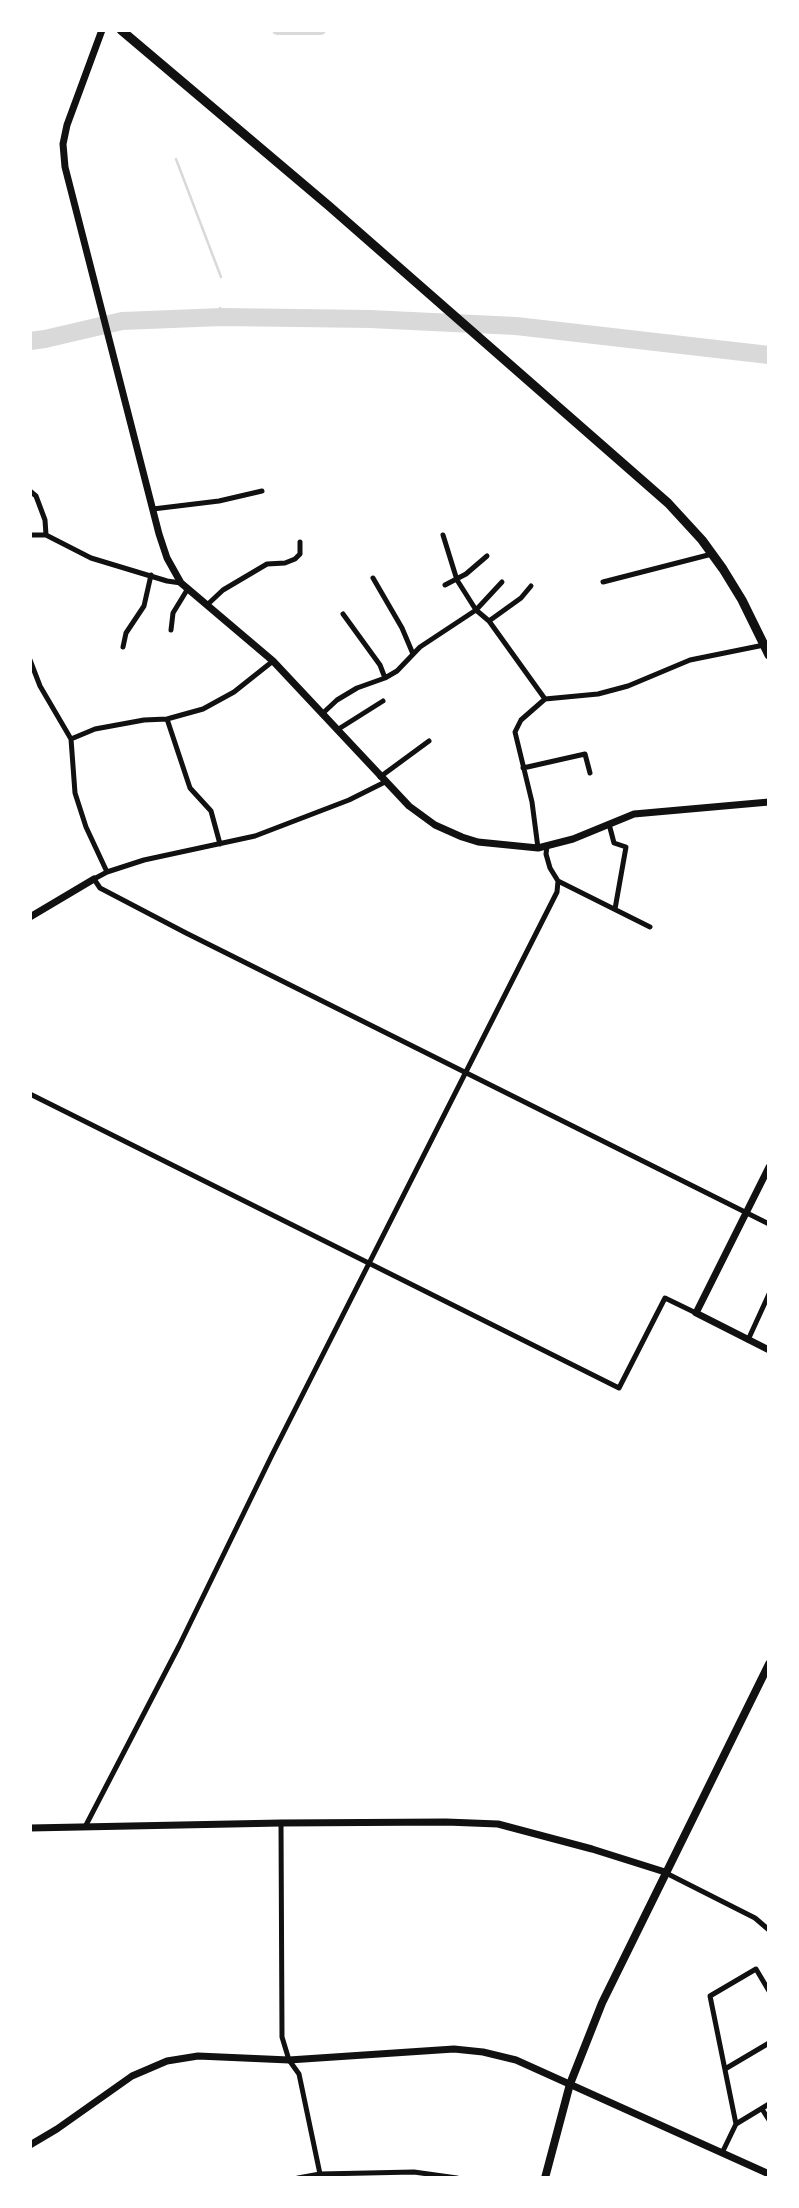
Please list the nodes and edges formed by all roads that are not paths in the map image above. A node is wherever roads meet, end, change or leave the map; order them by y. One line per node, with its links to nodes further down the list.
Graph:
1 (102, 30): 5 (street)
2 (121, 30): 10 (main road)
3 (30, 491): 7 (street)
4 (262, 491): 5 (street)
5 (153, 509): 17 (street)
6 (30, 535): 7 (street)
7 (46, 535): 12 (street)
8 (443, 535): 14 (street)
9 (300, 542): 21 (street)
10 (712, 554): 16 (street); 26 (main road)
11 (487, 556): 14 (street)
12 (151, 575): 17 (street); 27 (street)
13 (373, 578): 28 (street)
14 (457, 580): 18 (street); 22 (street)
15 (502, 582): 22 (street)
16 (603, 582)
17 (180, 583): 20 (street)
18 (445, 585)
19 (531, 586): 24 (street)
20 (187, 590): 21 (street); 25 (street)
21 (207, 605): 31 (street)
22 (476, 610): 24 (street); 28 (street)
23 (343, 614): 32 (street)
24 (489, 621): 33 (street)
25 (171, 630)
26 (764, 645): 29 (main road); 33 (street)
27 (123, 647)
28 (413, 654): 32 (street)
29 (769, 655)
30 (30, 660): 38 (street)
31 (273, 661): 35 (street); 36 (street)
32 (385, 678): 35 (street)
33 (545, 699): 40 (street)
34 (383, 701): 37 (street)
35 (323, 714): 37 (street)
36 (167, 719): 38 (street); 45 (street)
37 (337, 730): 42 (street)
38 (71, 739): 48 (street)
39 (429, 741): 42 (street)
40 (523, 768): 41 (street); 47 (street)
41 (590, 774)
42 (383, 779): 45 (street); 47 (street)
43 (769, 802): 44 (street)
44 (609, 824): 46 (street); 51 (street)
45 (220, 844): 48 (street)
46 (547, 846): 47 (street); 50 (street)
47 (538, 848)
48 (107, 872): 49 (street)
49 (94, 879): 52 (street); 54 (street)
50 (558, 881): 51 (street); 54 (street)
51 (615, 909): 53 (street)
52 (30, 917)
53 (650, 927)
54 (466, 1072): 57 (street); 59 (street)
55 (30, 1094): 59 (street)
56 (769, 1167): 57 (street)
57 (746, 1212): 58 (street); 61 (street)
58 (769, 1224)
59 (370, 1264): 61 (street); 66 (street)
60 (769, 1294): 62 (street)
61 (696, 1314): 62 (street)
62 (748, 1340): 63 (street)
63 (769, 1350)
64 (769, 1664): 68 (main road)
65 (281, 1823): 66 (street); 68 (street); 72 (street)
66 (85, 1827): 67 (street)
67 (30, 1828)
68 (665, 1872): 69 (street); 74 (main road)
69 (769, 1930)
70 (769, 1991): 73 (street)
71 (769, 2043): 73 (street)
72 (289, 2060): 74 (street); 79 (street); 81 (street)
73 (725, 2069): 78 (street)
74 (570, 2084): 80 (street); 86 (main road)
75 (769, 2104): 76 (street)
76 (762, 2109): 77 (street); 78 (street)
77 (769, 2120)
78 (736, 2124): 80 (street)
79 (30, 2145)
80 (722, 2153): 82 (street)
81 (320, 2174): 83 (street); 84 (street)
82 (769, 2174)
83 (371, 2176): 85 (street)
84 (298, 2178)
85 (457, 2178)
86 (545, 2178)

